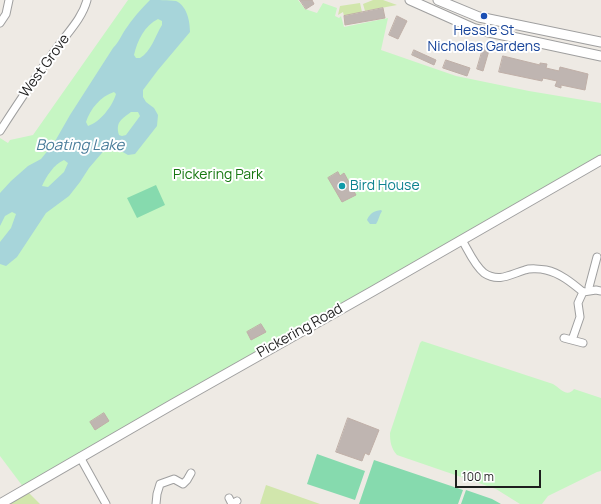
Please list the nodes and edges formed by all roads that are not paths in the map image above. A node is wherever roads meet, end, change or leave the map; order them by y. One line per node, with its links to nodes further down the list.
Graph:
1 (9, 0): 5 (street)
2 (87, 0): 8 (street, West Grove)
3 (410, 0): 7 (street)
4 (438, 0): 6 (street)
5 (0, 23)
6 (601, 42)
7 (601, 56)
8 (0, 131)
9 (601, 160): 10 (street, Pickering Road)
10 (462, 240): 13 (street); 17 (street, Pickering Road)
11 (597, 256): 13 (street)
12 (601, 291): 13 (street)
13 (586, 292): 15 (street)
14 (564, 338): 15 (street)
15 (572, 340): 16 (street)
16 (582, 343)
17 (80, 458): 19 (street, Pickering Road); 20 (street)
18 (191, 473): 21 (street)
19 (0, 504)
20 (106, 504)
21 (156, 504)

